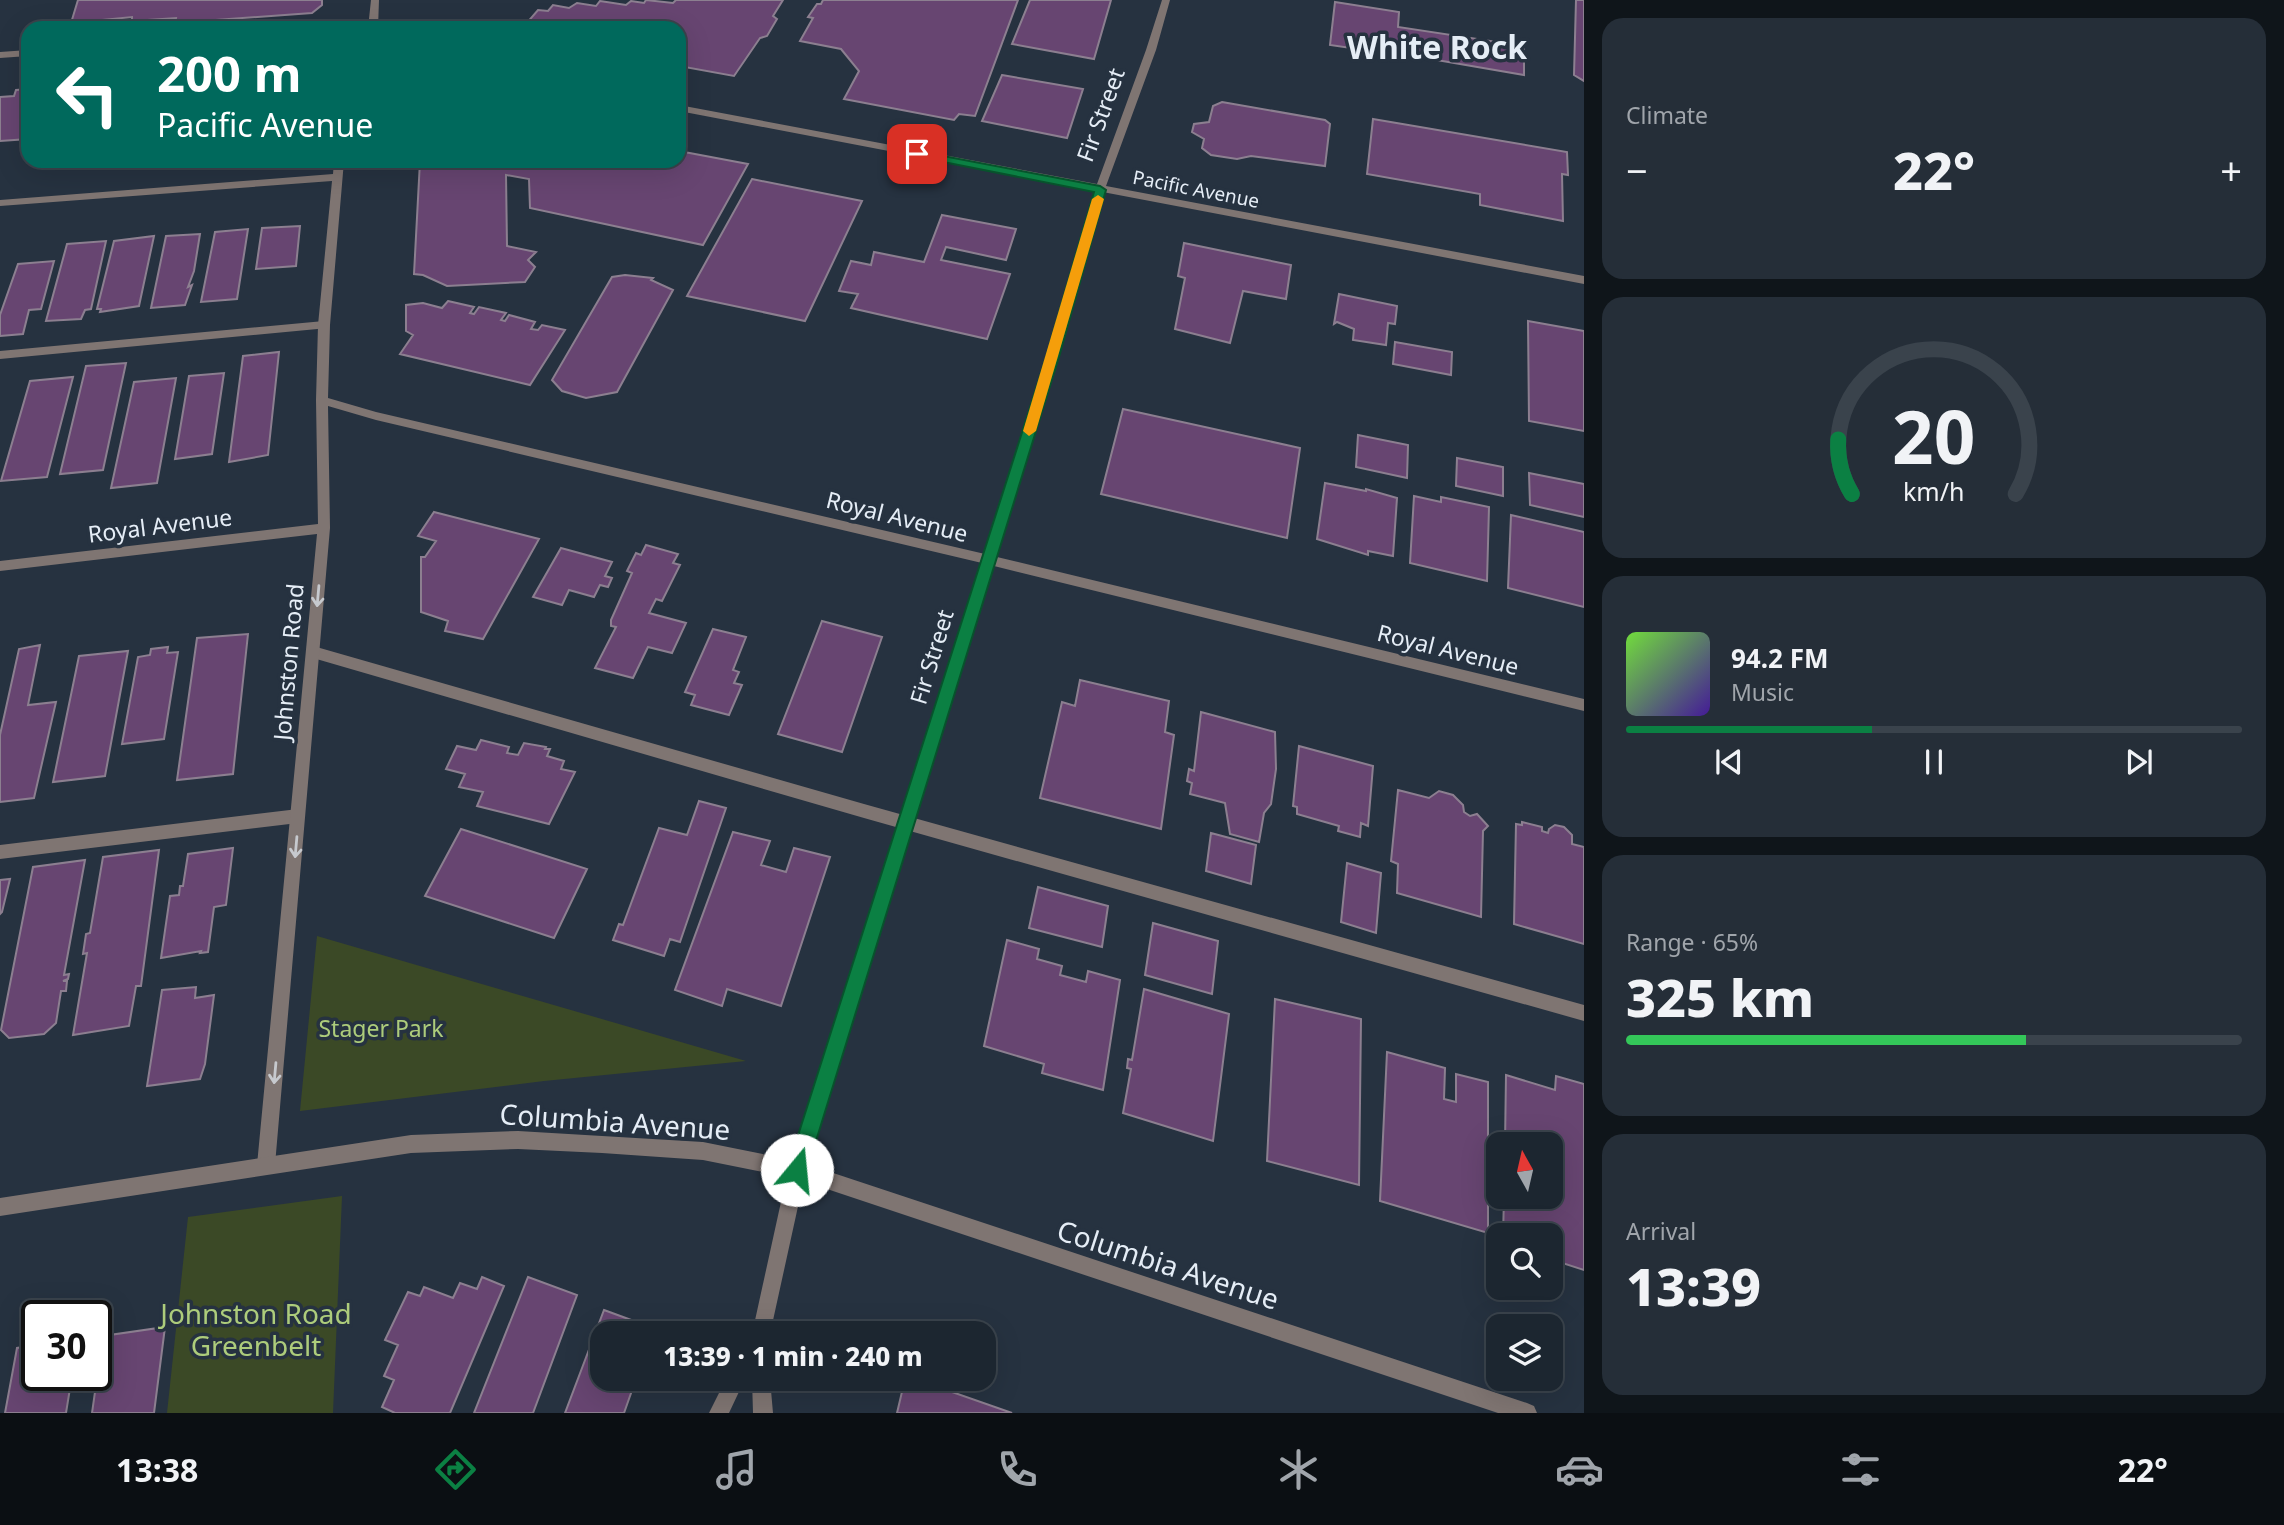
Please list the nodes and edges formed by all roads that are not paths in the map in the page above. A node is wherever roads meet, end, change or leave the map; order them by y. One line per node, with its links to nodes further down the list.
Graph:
1 (375, 0): 3 (street)
2 (1166, 0): 9 (street, Fir Street)
3 (374, 21)
4 (21, 54): 5 (street)
5 (0, 55)
6 (686, 109): 9 (street, Pacific Avenue)
7 (339, 168): 8 (street, Johnston Road)
8 (338, 177): 10 (street); 12 (street, Johnston Road)
9 (1100, 190): 11 (street, Pacific Avenue); 16 (street, Fir Street)
10 (0, 203)
11 (1584, 280)
12 (324, 325): 13 (street); 14 (street, Johnston Road)
13 (0, 355)
14 (322, 400): 15 (street, Johnston Road); 16 (street, Royal Avenue)
15 (324, 528): 17 (street, Royal Avenue); 18 (street, Johnston Road, one-way to 18)
16 (987, 561): 19 (street, Royal Avenue); 21 (street, Fir Street)
17 (0, 566)
18 (313, 652): 20 (street, Johnston Road); 21 (street)
19 (1584, 705)
20 (298, 816): 22 (street); 24 (street, Johnston Road, one-way to 24)
21 (906, 823): 23 (street); 25 (street, Fir Street)
22 (0, 852)
23 (1584, 1013)
24 (266, 1166): 25 (street, Columbia Avenue); 26 (street, Columbia Avenue)
25 (797, 1170): 27 (street, Fir Street); 32 (street, Columbia Avenue)
26 (0, 1207)
27 (764, 1321)
28 (730, 1391): 30 (street)
29 (762, 1391): 31 (street)
30 (719, 1413)
31 (763, 1413)
32 (1527, 1413)

